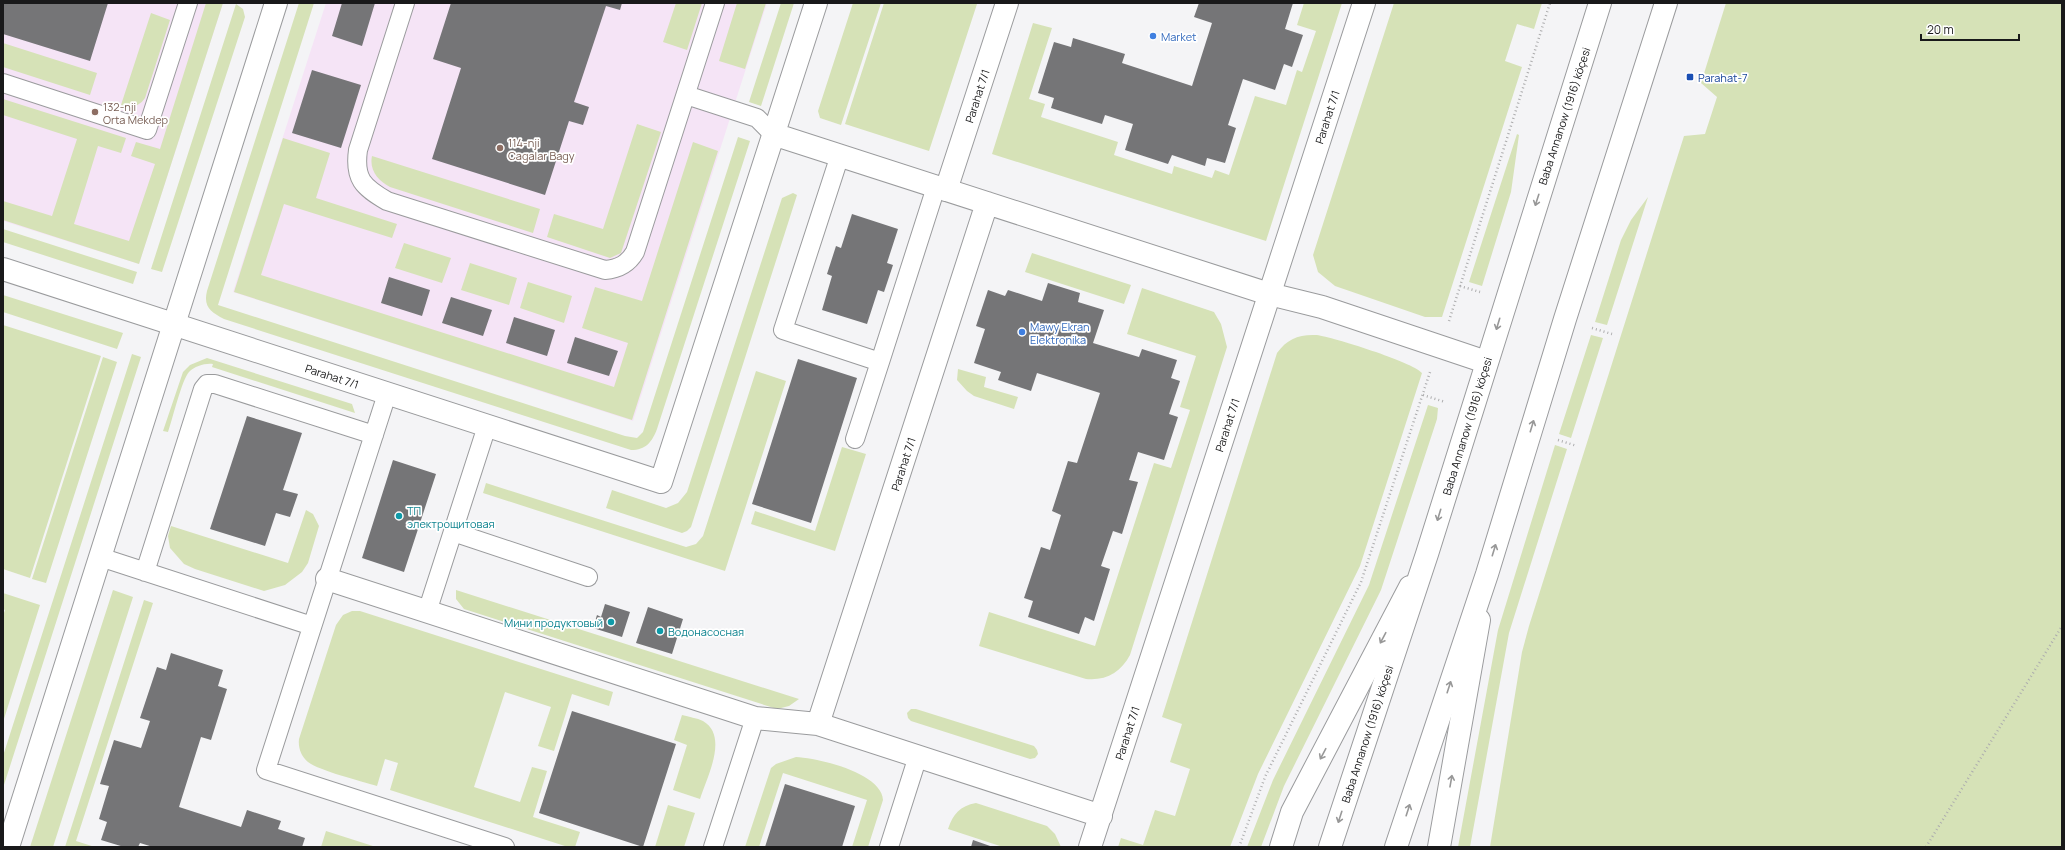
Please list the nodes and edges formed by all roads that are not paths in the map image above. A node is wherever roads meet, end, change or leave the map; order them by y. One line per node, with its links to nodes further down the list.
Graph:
1 (188, 3): 10 (lane)
2 (276, 3): 18 (street)
3 (405, 3): 11 (lane)
4 (715, 3): 11 (lane)
5 (816, 3): 12 (street)
6 (1007, 3): 14 (street, Parahat 7/1)
7 (1364, 3): 17 (street, Parahat 7/1)
8 (1600, 3): 20 (street, Baba Annanow (1916) köçesi, one-way to 20)
9 (1666, 3): 29 (street, one-way to 9)
10 (3, 83)
11 (686, 95): 12 (lane)
12 (773, 134): 13 (street); 22 (street, Parahat 7/1)
13 (840, 156): 14 (street); 19 (lane)
14 (941, 188): 15 (street); 19 (lane)
15 (987, 203): 17 (street); 35 (street, Parahat 7/1)
16 (3, 269): 18 (street, Parahat 7/1)
17 (1270, 294): 20 (street); 37 (street, Parahat 7/1)
18 (174, 324): 21 (street, Parahat 7/1); 27 (street)
19 (880, 362): 24 (lane)
20 (1486, 362): 26 (street, Baba Annanow (1916) köçesi, one-way to 26)
21 (387, 394): 22 (street, Parahat 7/1); 23 (lane)
22 (487, 426): 25 (lane)
23 (374, 435): 28 (lane); 31 (lane)
24 (855, 439)
25 (453, 532): 30 (lane); 32 (lane)
26 (1427, 554): 43 (street, one-way to 43); 44 (street, Baba Annanow (1916) köçesi, one-way to 44)
27 (100, 558): 28 (lane); 38 (street)
28 (145, 572): 33 (lane)
29 (1486, 574): 45 (street, one-way to 29); 46 (street, one-way to 29)
30 (588, 577)
31 (327, 579): 32 (street); 33 (lane)
32 (427, 612): 34 (street)
33 (312, 626): 39 (lane)
34 (755, 718): 35 (street); 40 (lane)
35 (818, 724): 36 (street)
36 (918, 756): 37 (street); 41 (lane)
37 (1101, 816): 42 (street, Parahat 7/1)
38 (8, 847)
39 (505, 847)
40 (713, 847)
41 (889, 847)
42 (1090, 847)
43 (1281, 847)
44 (1330, 847)
45 (1396, 847)
46 (1439, 847)

